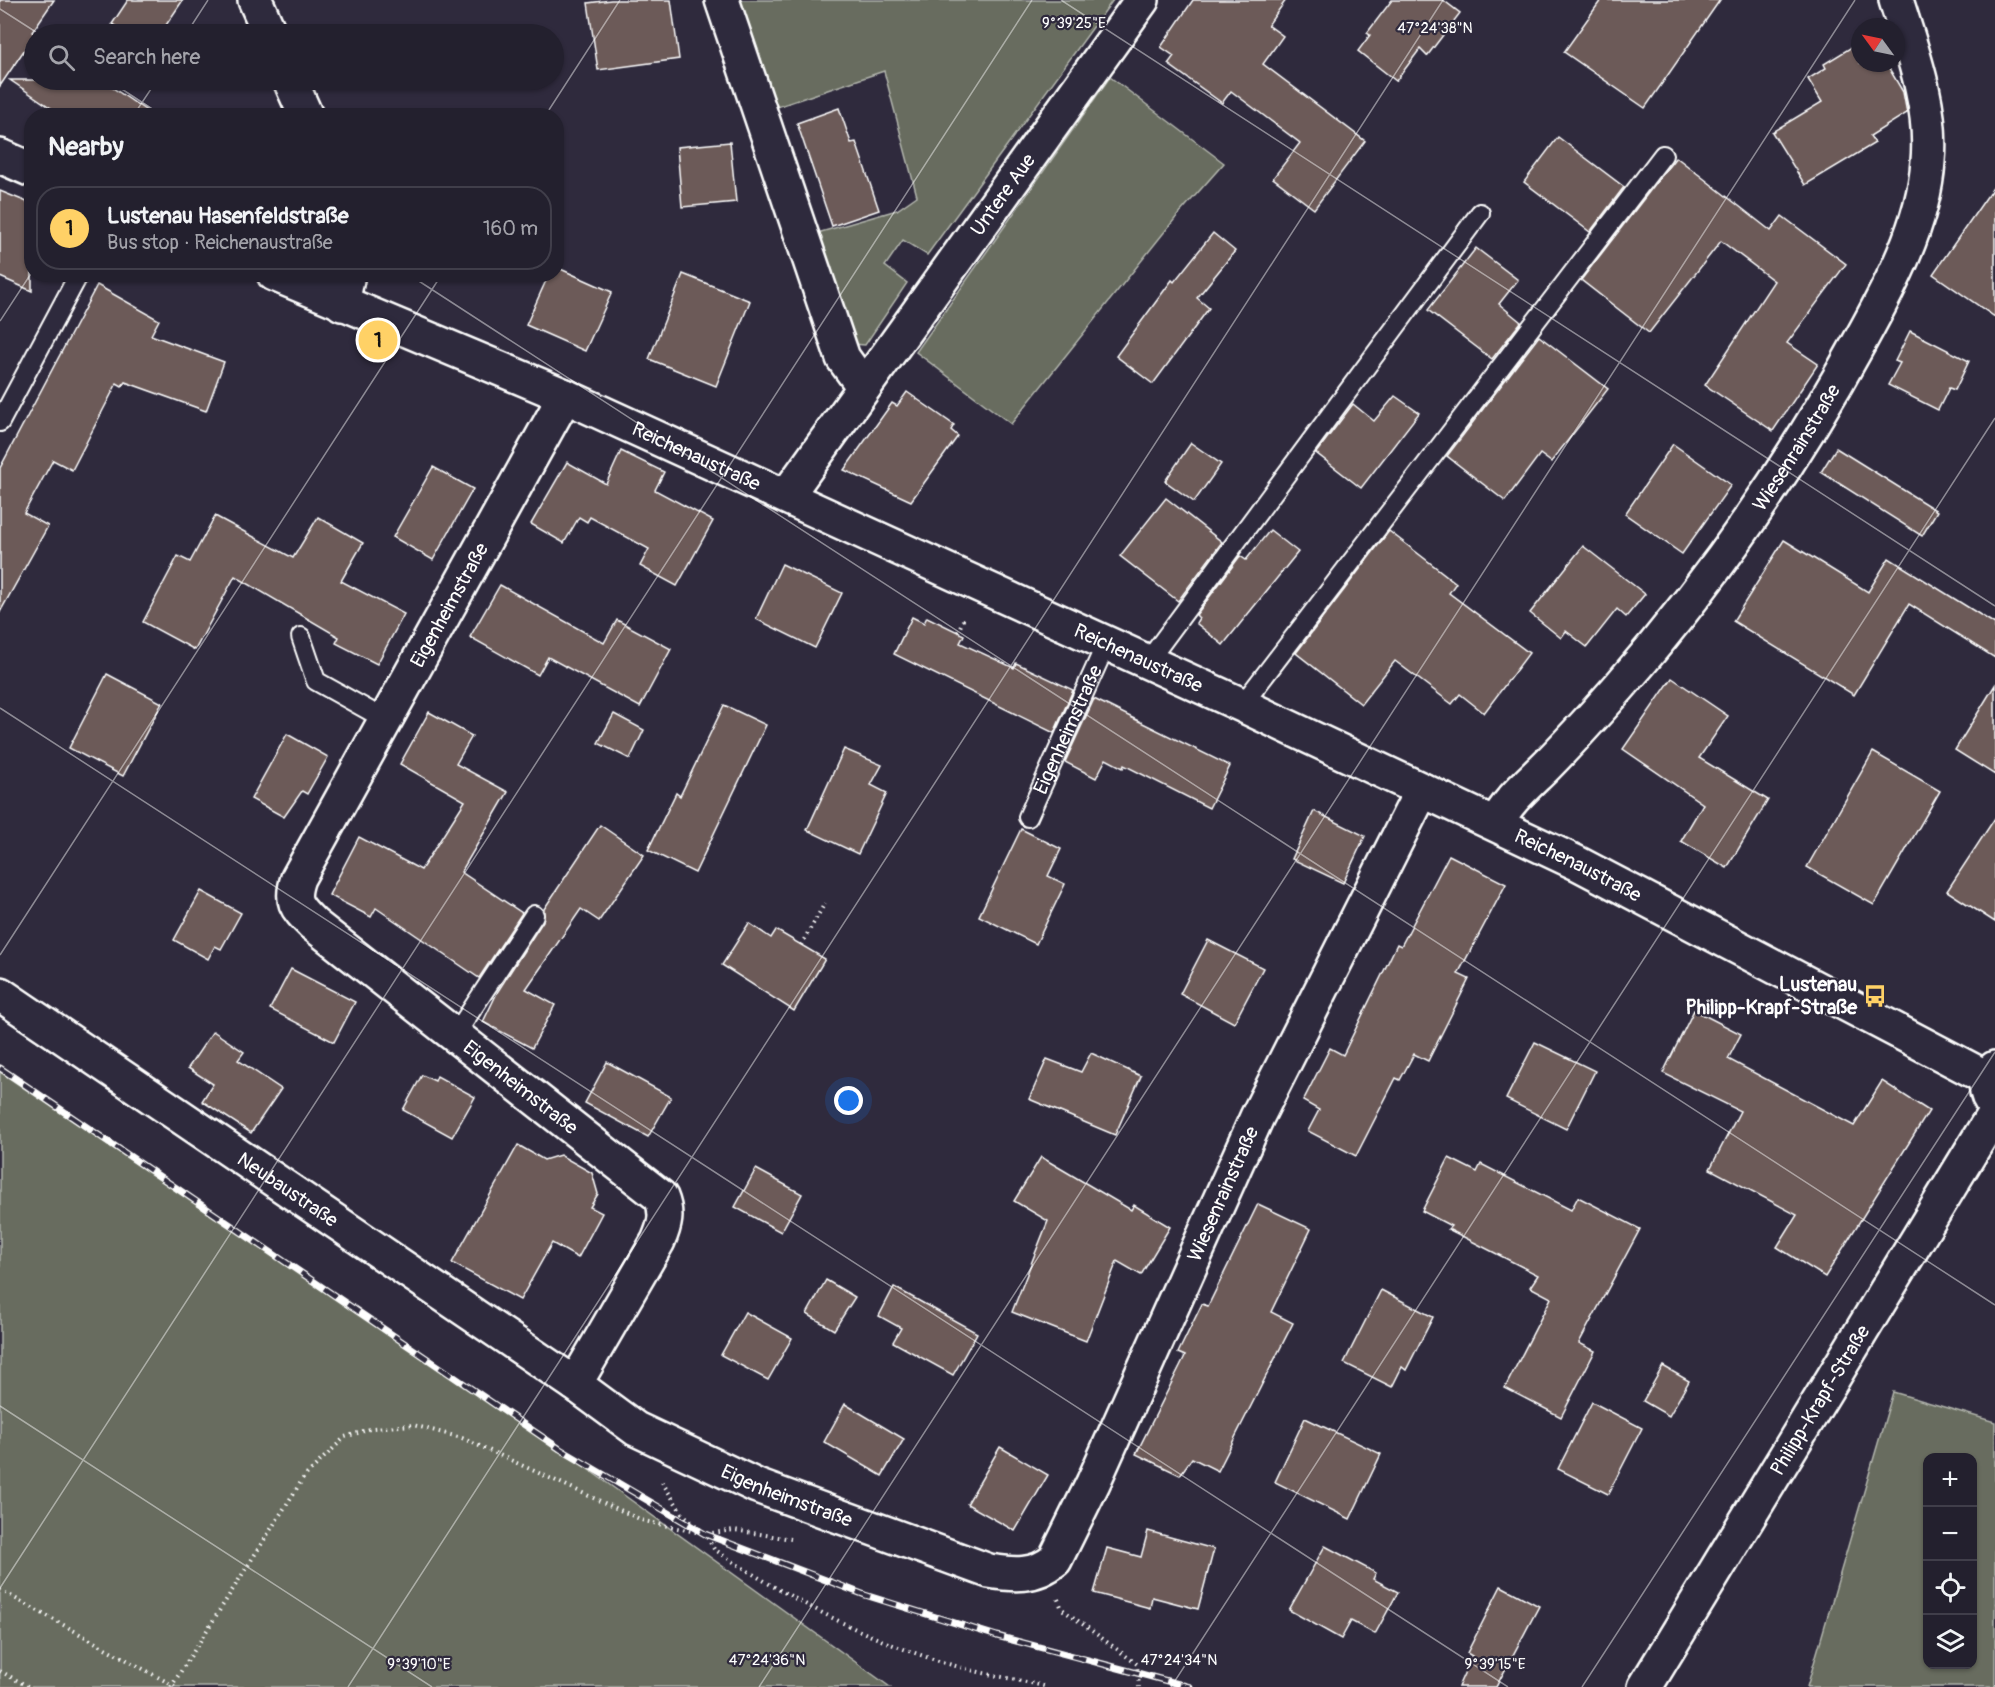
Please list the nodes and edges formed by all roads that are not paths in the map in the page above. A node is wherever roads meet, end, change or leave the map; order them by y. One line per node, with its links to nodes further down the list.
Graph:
1 (255, 0): 5 (street)
2 (722, 0): 15 (street)
3 (1142, 0): 15 (street, Untere Aue)
4 (1896, 0): 26 (street, Wiesenrainstraße)
5 (266, 24)
6 (294, 90): 7 (street)
7 (302, 108)
8 (1663, 155): 22 (lane)
9 (0, 156): 10 (street)
10 (24, 166)
11 (1480, 213): 21 (lane)
12 (75, 282): 17 (lane)
13 (312, 282): 14 (street, Reichenaustraße)
14 (345, 289): 16 (street, Reichenaustraße)
15 (864, 387): 18 (street, Untere Aue)
16 (565, 396): 18 (street, Reichenaustraße); 23 (street, Eigenheimstraße)
17 (0, 422)
18 (787, 495): 20 (street, Reichenaustraße)
19 (301, 637): 23 (lane)
20 (1107, 642): 21 (street, Reichenaustraße); 25 (lane, Eigenheimstraße)
21 (1148, 661): 22 (street, Reichenaustraße)
22 (1242, 705): 24 (street, Reichenaustraße)
23 (386, 720): 29 (street, Eigenheimstraße)
24 (1422, 790): 26 (street, Reichenaustraße); 33 (street, Wiesenrainstraße)
25 (1028, 817)
26 (1496, 824): 30 (street, Reichenaustraße)
27 (534, 915): 29 (lane)
28 (0, 994): 32 (street, Neubaustraße)
29 (455, 1035): 32 (street, Eigenheimstraße)
30 (1992, 1084)
31 (1995, 1112): 34 (street, Philipp-Krapf-Straße)
32 (575, 1384): 33 (street, Eigenheimstraße)
33 (1012, 1575)
34 (1645, 1687)

